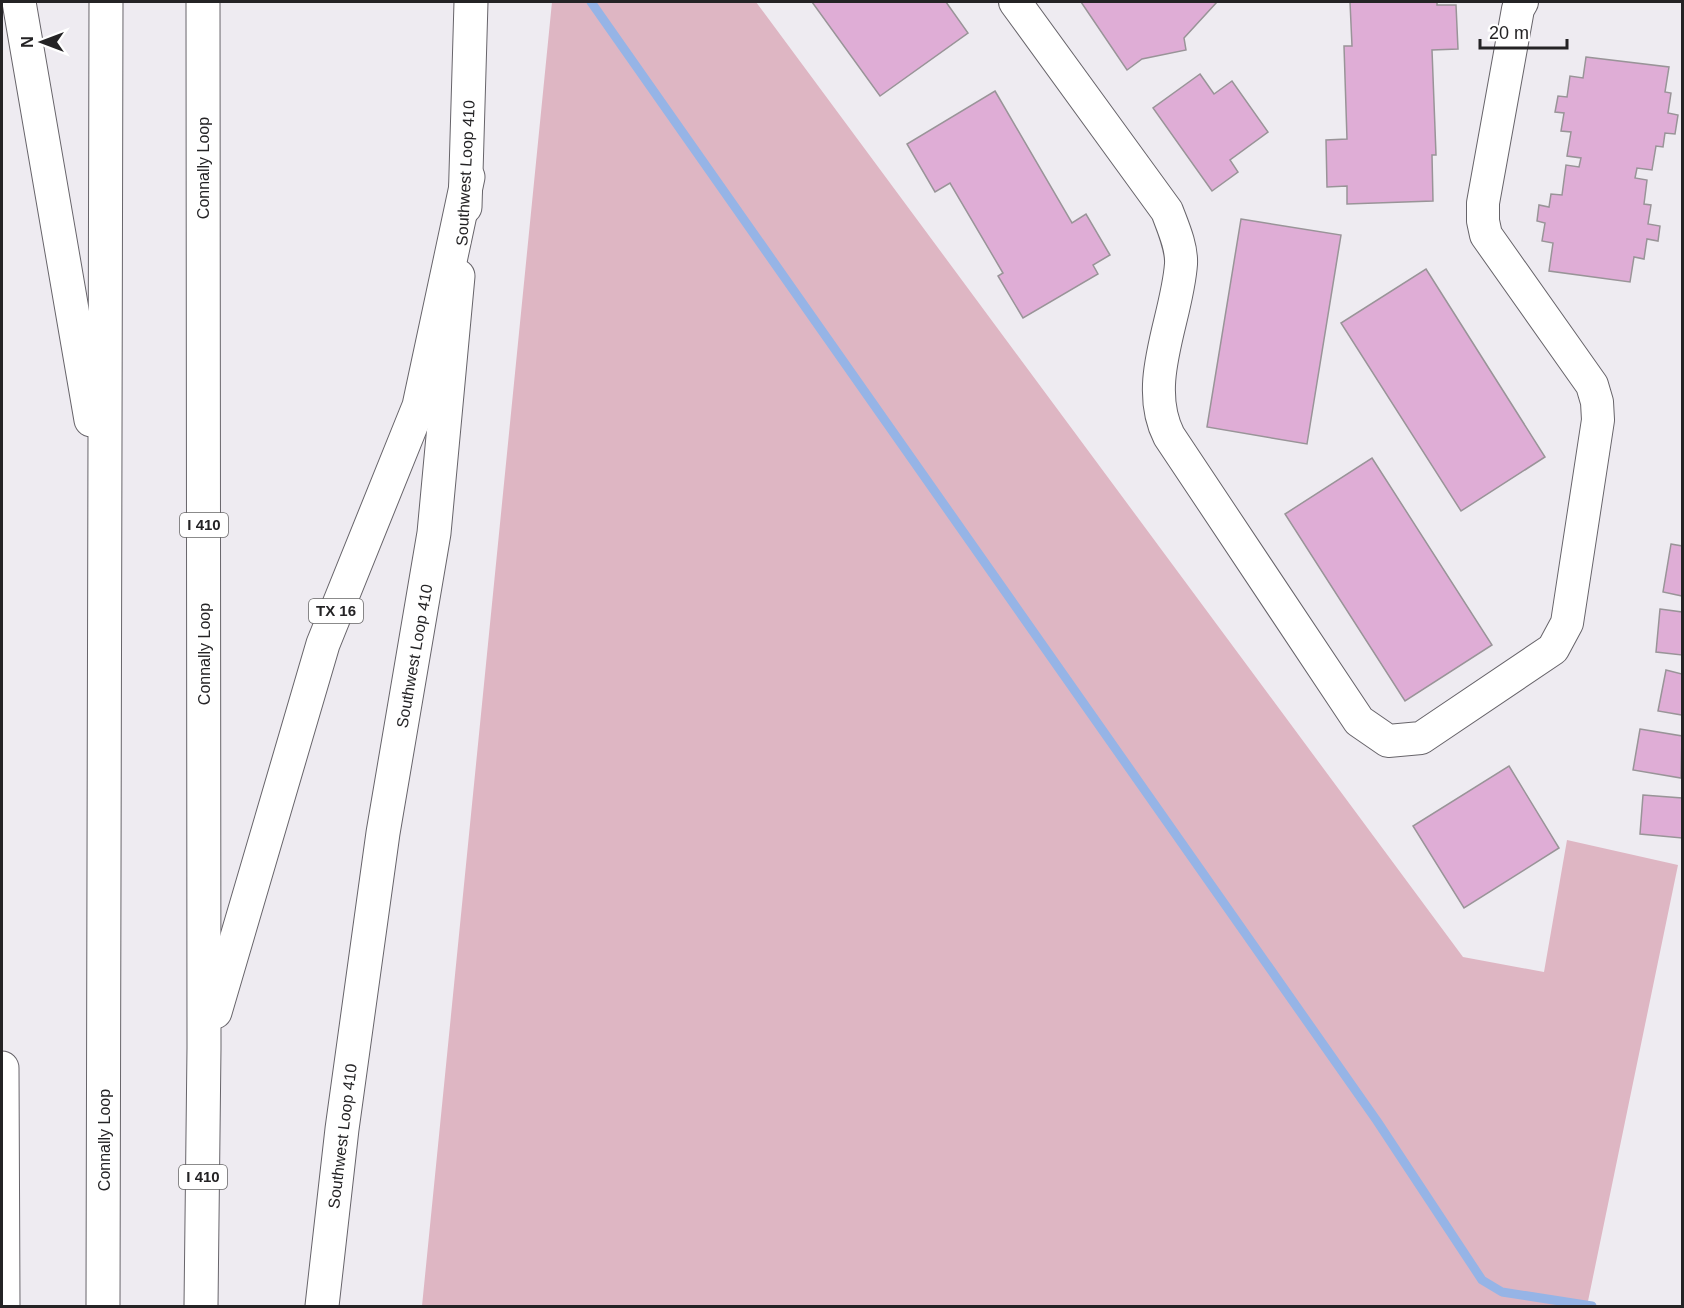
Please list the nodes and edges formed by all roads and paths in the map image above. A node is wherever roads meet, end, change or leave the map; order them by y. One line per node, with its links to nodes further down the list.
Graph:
1 (19, 2): 8 (main road)
2 (106, 2): 8 (main road, Connally Loop)
3 (203, 2): 9 (main road, Connally Loop / I 410)
4 (471, 2): 7 (main road, Southwest Loop 410 / TX 16)
5 (1015, 2): 6 (lane)
6 (1522, 2)
7 (468, 177): 9 (main road, TX 16); 14 (main road, Southwest Loop 410)
8 (106, 512): 12 (main road, Connally Loop)
9 (204, 1048): 13 (main road, Connally Loop / I 410)
10 (2, 1068): 11 (main road)
11 (3, 1306)
12 (103, 1306)
13 (201, 1306)
14 (322, 1306)

